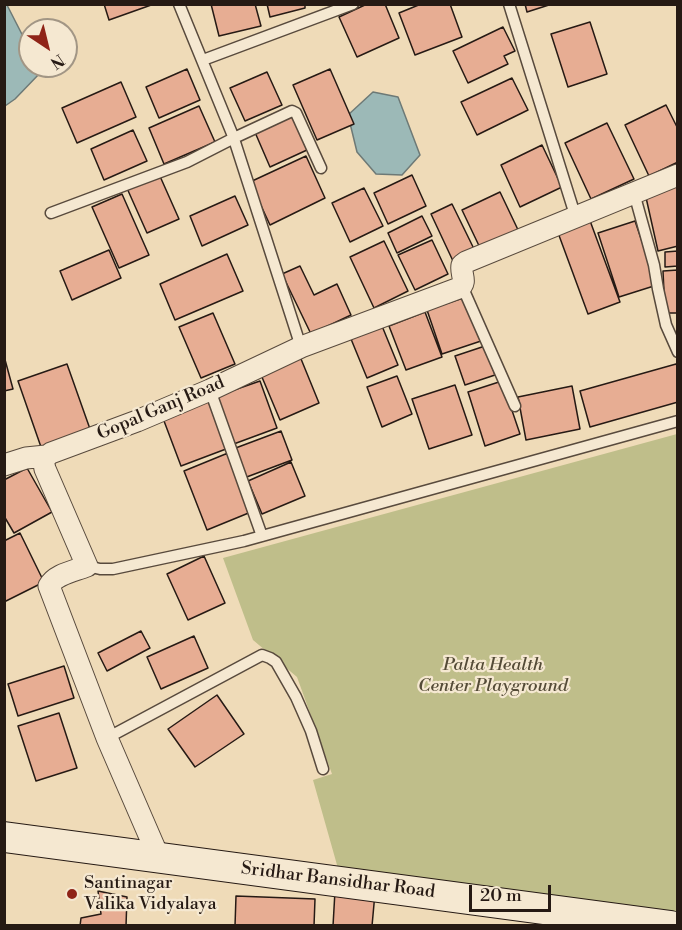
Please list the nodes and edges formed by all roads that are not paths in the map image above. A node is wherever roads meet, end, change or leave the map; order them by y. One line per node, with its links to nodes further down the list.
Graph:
1 (180, 4): 4 (lane)
2 (353, 4): 4 (lane)
3 (509, 4): 10 (lane)
4 (203, 60): 5 (lane)
5 (234, 138): 6 (lane); 9 (lane); 12 (lane)
6 (321, 168)
7 (678, 175): 8 (street)
8 (634, 193): 10 (street); 13 (lane)
9 (51, 213)
10 (576, 218): 11 (street)
11 (462, 286): 12 (street, Gopal Ganj Road); 15 (lane)
12 (301, 347): 14 (street, Gopal Ganj Road)
13 (678, 352)
14 (210, 390): 17 (street, Gopal Ganj Road); 19 (lane)
15 (515, 406)
16 (678, 421): 19 (lane)
17 (46, 456): 18 (street, Gopal Ganj Road); 20 (street)
18 (4, 465)
19 (262, 536): 20 (lane)
20 (87, 566): 21 (street)
21 (107, 738): 22 (lane); 24 (street)
22 (323, 769)
23 (4, 837): 24 (street, Sridhar Bansidhar Road)
24 (159, 858): 25 (street, Sridhar Bansidhar Road)
25 (671, 926)

